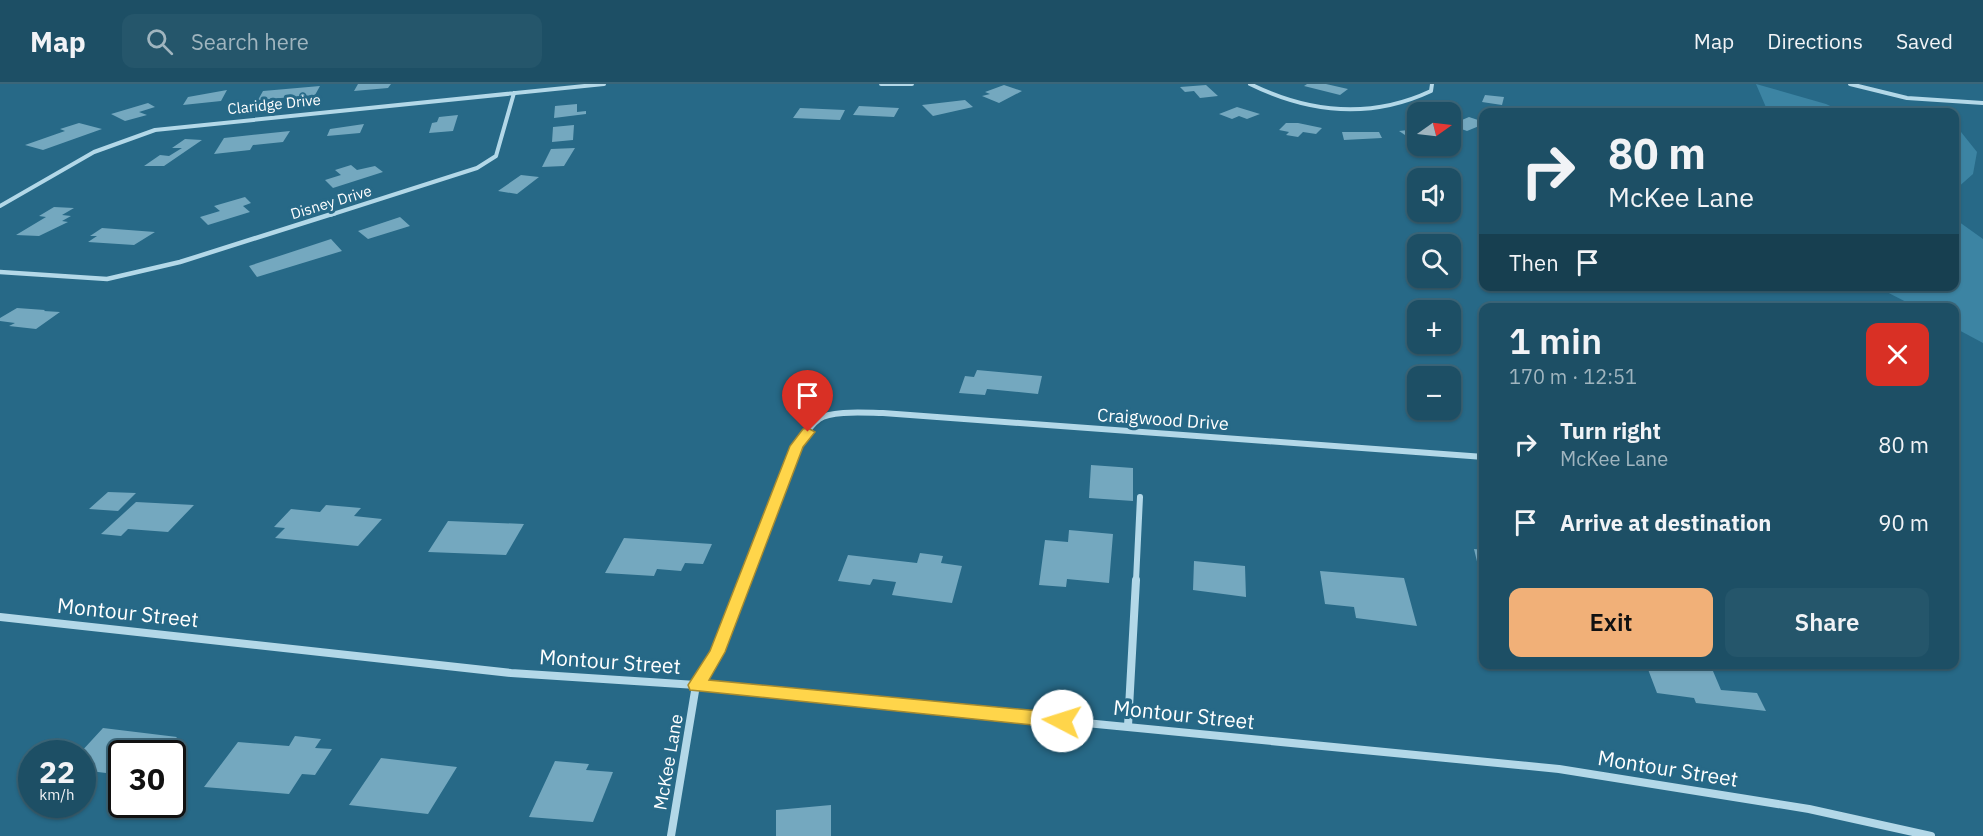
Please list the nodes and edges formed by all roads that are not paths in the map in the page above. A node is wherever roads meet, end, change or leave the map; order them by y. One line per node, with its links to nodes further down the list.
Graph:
1 (603, 84): 7 (street, Claridge Drive)
2 (881, 84): 3 (street)
3 (912, 84)
4 (1250, 84): 5 (street)
5 (1432, 84)
6 (1850, 84): 9 (street)
7 (574, 86): 8 (street, Claridge Drive)
8 (514, 93): 10 (street, Claridge Drive); 11 (street, Disney Drive)
9 (1983, 103)
10 (0, 206)
11 (0, 272)
12 (840, 414): 13 (street, Craigwood Drive); 16 (street, McKee Lane)
13 (1479, 457)
14 (1140, 497): 17 (street)
15 (0, 617): 16 (street, Montour Street)
16 (696, 685): 17 (street, Montour Street); 18 (street, McKee Lane)
17 (1128, 726): 19 (street, Montour Street)
18 (671, 836)
19 (1931, 836)

